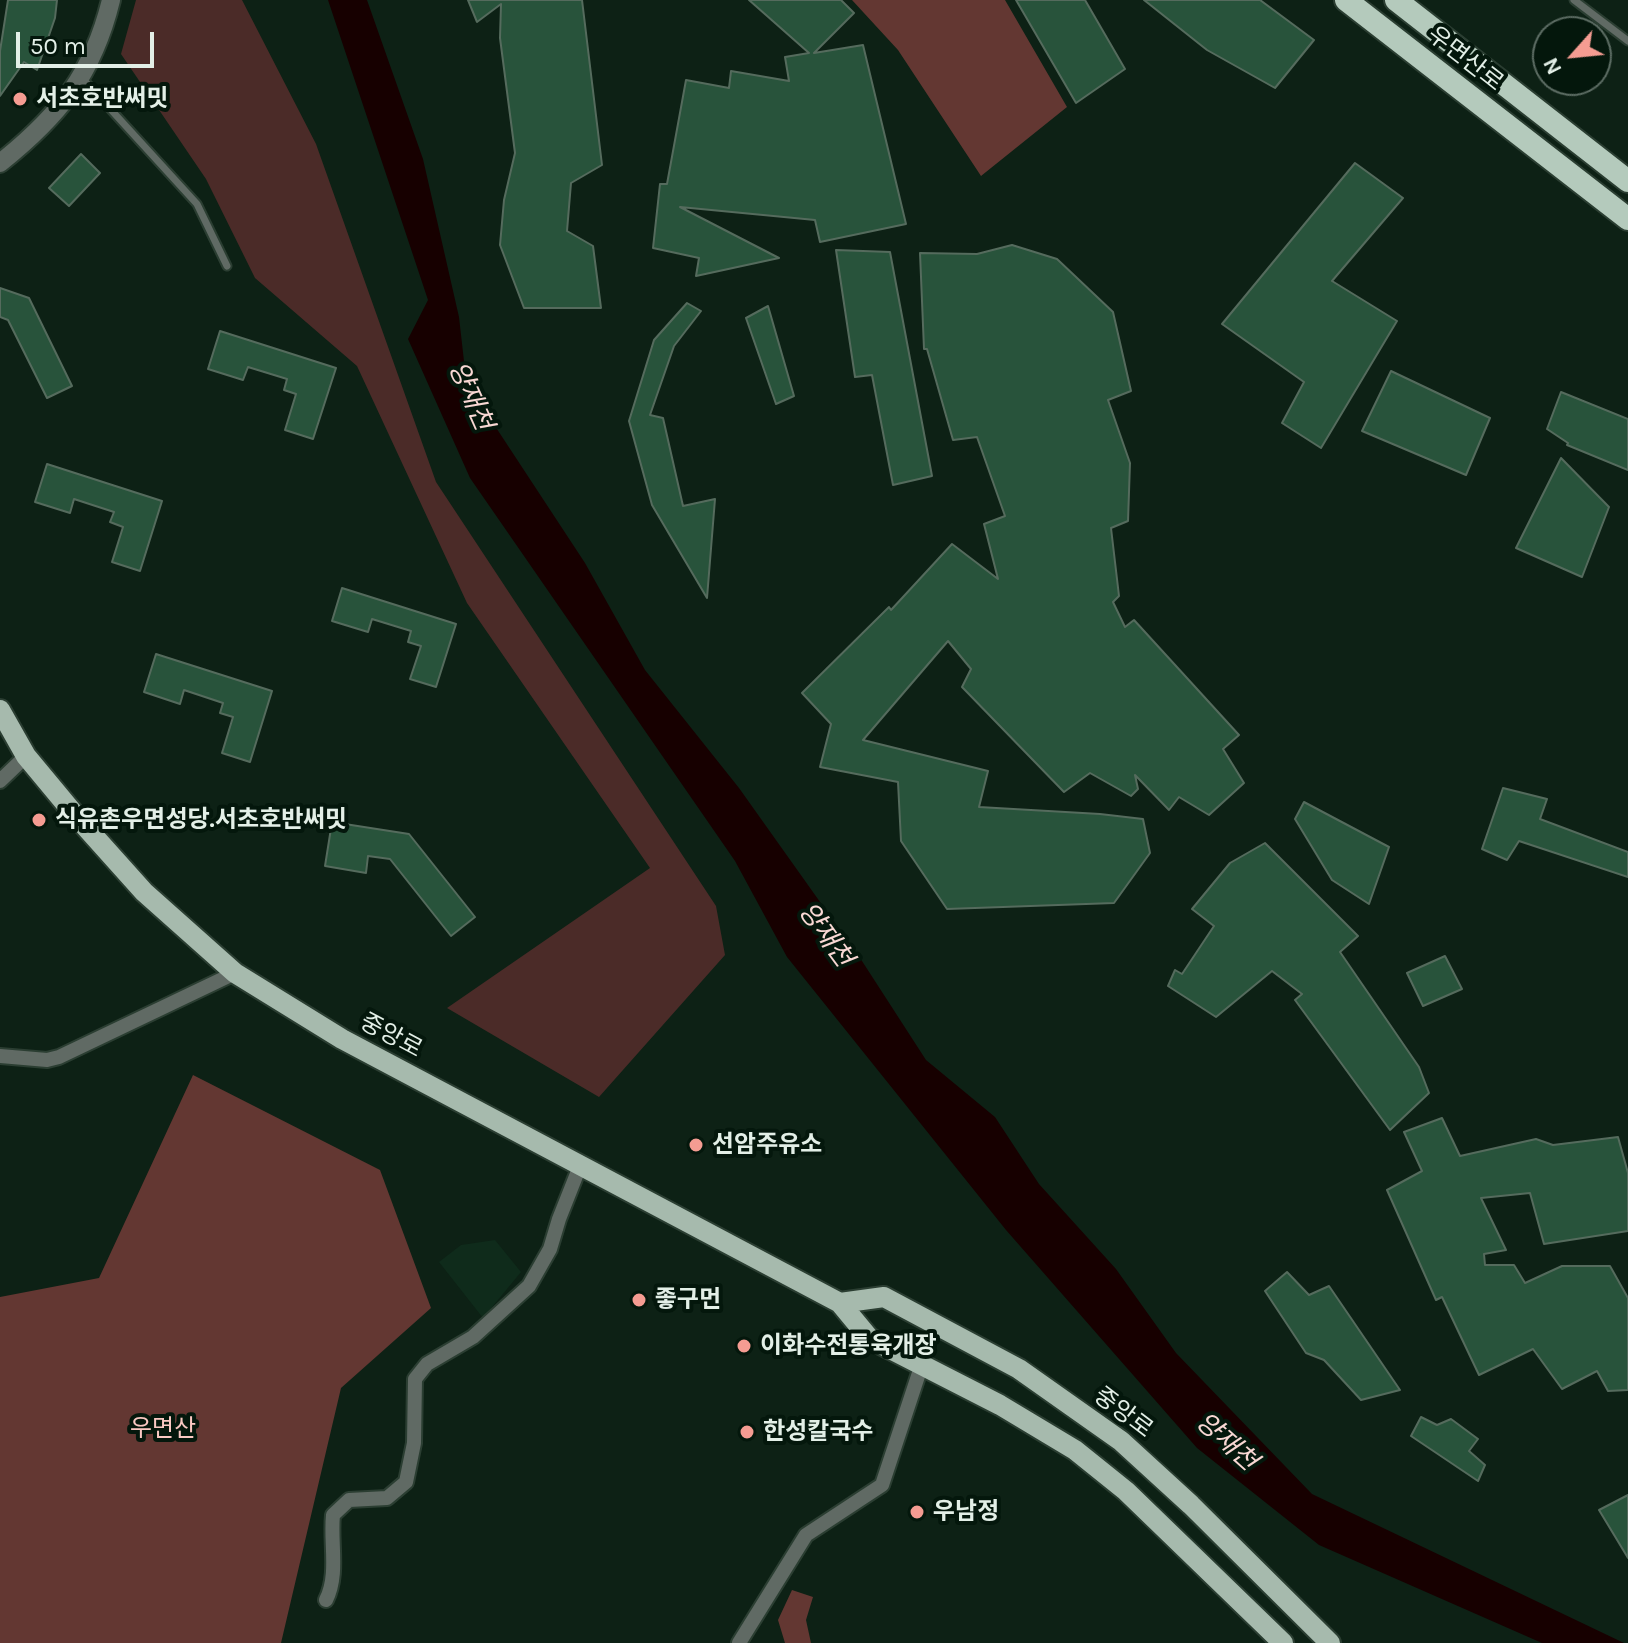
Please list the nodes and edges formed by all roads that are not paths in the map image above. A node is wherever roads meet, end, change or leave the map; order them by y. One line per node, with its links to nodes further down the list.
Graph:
1 (111, 0): 6 (street)
2 (1346, 0): 9 (highway, 우면산로)
3 (1396, 0): 8 (highway, 우면산로)
4 (1574, 0): 5 (lane)
5 (1628, 41)
6 (82, 78): 7 (street); 10 (lane)
7 (0, 163)
8 (1628, 181)
9 (1628, 219)
10 (227, 266)
11 (0, 710): 12 (main road, 중앙로)
12 (26, 756): 13 (street); 14 (main road, 중앙로)
13 (0, 781)
14 (235, 973): 15 (street); 16 (main road, 중앙로)
15 (0, 1056)
16 (580, 1166): 17 (main road, 중앙로); 19 (street)
17 (840, 1303): 18 (main road, 중앙로); 22 (main road, 중앙로)
18 (921, 1367): 20 (street); 21 (main road, 중앙로)
19 (326, 1600)
20 (739, 1643)
21 (1283, 1643)
22 (1330, 1643)

